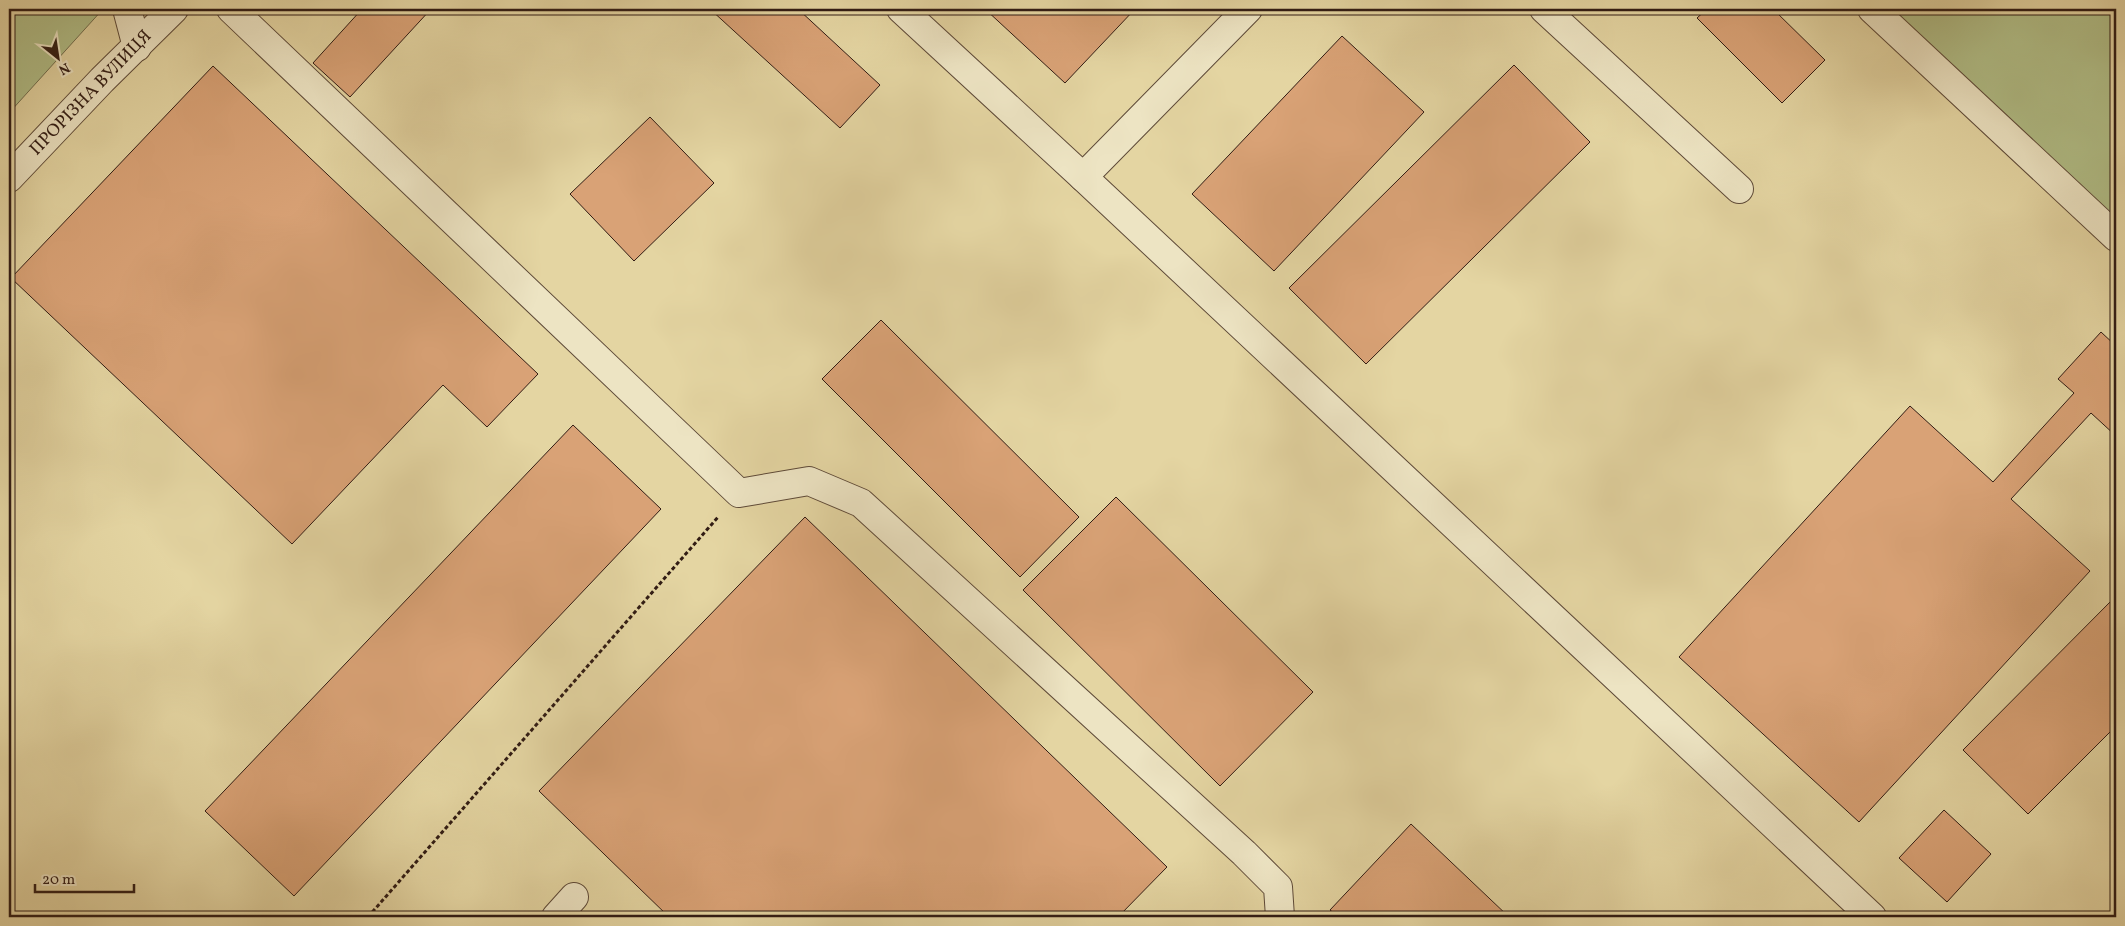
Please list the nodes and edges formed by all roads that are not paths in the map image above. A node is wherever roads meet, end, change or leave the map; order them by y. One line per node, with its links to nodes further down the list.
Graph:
1 (128, 9): 8 (street)
2 (174, 9): 8 (street, ПРОРІЗНА ВУЛИЦЯ)
3 (231, 9): 15 (street)
4 (901, 9): 9 (street)
5 (1248, 9): 9 (street)
6 (1544, 9): 11 (street)
7 (1872, 9): 12 (street)
8 (137, 47): 10 (street, ПРОРІЗНА ВУЛИЦЯ)
9 (1083, 177): 16 (street)
10 (9, 178)
11 (1739, 189)
12 (2114, 232)
13 (574, 897): 14 (street)
14 (556, 917)
15 (1280, 917)
16 (1872, 917)

